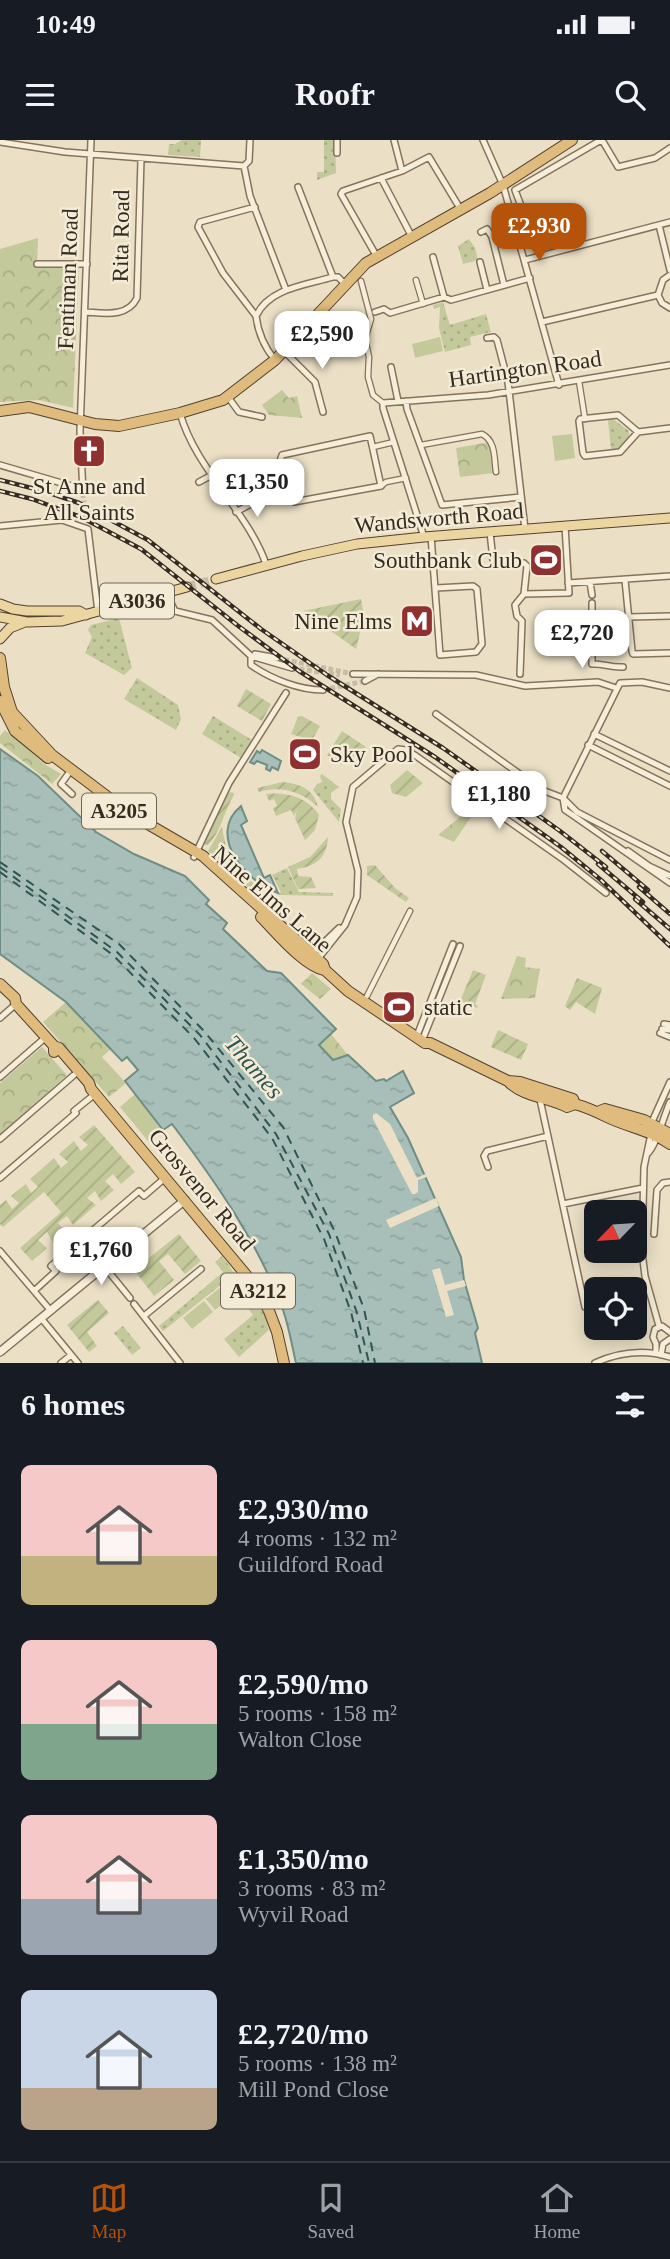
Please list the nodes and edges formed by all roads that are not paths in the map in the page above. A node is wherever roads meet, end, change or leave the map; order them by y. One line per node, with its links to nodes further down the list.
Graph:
1 (47, 140): 11 (street)
2 (91, 140): 13 (street, Fentiman Road)
3 (250, 140): 15 (street)
4 (337, 140): 12 (street)
5 (394, 140): 16 (street)
6 (483, 140): 18 (street)
7 (572, 140): 18 (highway)
8 (602, 140): 10 (street); 21 (street)
9 (0, 142): 11 (street)
10 (670, 148)
11 (46, 150): 13 (street)
12 (337, 153)
13 (90, 154): 14 (street); 32 (street, Fentiman Road)
14 (141, 159): 15 (street); 47 (street, Rita Road)
15 (244, 166): 20 (street)
16 (402, 171): 17 (street); 22 (street)
17 (381, 178): 26 (street); 28 (street)
18 (503, 185): 21 (street); 22 (highway)
19 (298, 187): 35 (street)
20 (255, 207): 41 (street); 49 (street)
21 (511, 209): 29 (street)
22 (461, 210): 26 (highway)
23 (670, 222): 24 (street)
24 (659, 225): 29 (street); 33 (street)
25 (481, 232): 40 (street)
26 (413, 238): 28 (highway)
27 (433, 257): 44 (street)
28 (377, 258): 39 (highway)
29 (525, 260): 36 (street)
30 (480, 262): 42 (street)
31 (37, 264): 32 (street)
32 (87, 264): 47 (street, Fentiman Road)
33 (670, 270)
34 (670, 275): 43 (street)
35 (333, 277): 39 (street); 41 (street)
36 (530, 278): 40 (street); 50 (street)
37 (416, 280): 45 (street)
38 (361, 281): 64 (street)
39 (345, 284): 52 (highway)
40 (504, 285): 42 (street)
41 (286, 290): 49 (street)
42 (487, 290): 44 (street)
43 (658, 295): 46 (street); 50 (street)
44 (444, 298): 45 (street)
45 (424, 304): 48 (street)
46 (670, 308)
47 (85, 312): 70 (street, Fentiman Road)
48 (375, 312)
49 (256, 316): 53 (street)
50 (542, 322): 59 (street)
51 (487, 338): 60 (street)
52 (284, 351): 53 (highway); 58 (street)
53 (275, 360): 61 (highway)
54 (670, 365): 57 (street, Hartington Road)
55 (391, 367): 62 (street)
56 (322, 380): 58 (street)
57 (579, 381): 59 (street, Hartington Road); 69 (street)
58 (315, 382): 66 (street)
59 (559, 385): 60 (street, Hartington Road)
60 (509, 392): 63 (street, Hartington Road); 83 (street)
61 (228, 397): 67 (highway); 68 (street)
62 (398, 401): 63 (street, Hartington Road); 64 (street, Hartington Road)
63 (406, 401): 74 (street)
64 (383, 403): 73 (street)
65 (0, 411): 70 (highway)
66 (323, 412)
67 (180, 413): 70 (highway); 78 (street)
68 (262, 417)
69 (585, 419): 72 (street); 72 (street)
70 (81, 420): 76 (street, Fentiman Road)
71 (670, 428): 72 (street)
72 (638, 432)
73 (394, 442): 75 (street); 79 (street)
74 (421, 445): 77 (street); 83 (street)
75 (373, 447): 81 (street); 82 (street)
76 (0, 466)
77 (496, 472)
78 (212, 475): 80 (street); 84 (street)
79 (406, 478): 81 (street); 90 (street)
80 (199, 482)
81 (381, 486): 82 (street)
82 (278, 489): 84 (street)
83 (521, 497): 88 (street)
84 (236, 512): 91 (street)
85 (670, 518): 87 (main road, Wandsworth Road)
86 (0, 526): 104 (street)
87 (565, 526): 88 (main road, Wandsworth Road); 96 (street)
88 (525, 529): 89 (main road, Wandsworth Road)
89 (490, 532): 90 (main road, Wandsworth Road); 100 (street)
90 (428, 537): 91 (main road, Wandsworth Road); 98 (street)
91 (266, 565): 93 (main road, Wandsworth Road)
92 (670, 576): 94 (street)
93 (216, 579)
94 (625, 580): 95 (street); 108 (street)
95 (590, 582): 96 (street); 101 (street)
96 (568, 583): 100 (street)
97 (187, 587): 99 (main road, A3036)
98 (436, 588): 98 (street)
99 (166, 593): 104 (main road, A3036); 112 (street)
100 (524, 594): 122 (street)
101 (592, 595)
102 (592, 603): 111 (street)
103 (0, 604): 105 (main road, A3036)
104 (98, 611): 105 (main road, A3036)
105 (86, 615): 109 (main road)
106 (670, 616): 108 (street)
107 (0, 617): 109 (main road)
108 (629, 617): 113 (street)
109 (27, 622): 110 (main road)
110 (0, 639)
111 (592, 648)
112 (245, 650): 114 (street); 117 (street)
113 (670, 653)
114 (251, 656): 119 (street); 126 (street)
115 (592, 656): 118 (street)
116 (0, 658): 132 (highway, Nine Elms Lane / A3205)
117 (277, 658)
118 (623, 667)
119 (292, 668)
120 (381, 673): 121 (street); 123 (street); 124 (street)
121 (353, 674)
122 (520, 674)
123 (363, 679)
124 (616, 688): 125 (street); 130 (street)
125 (670, 688)
126 (323, 690)
127 (286, 693): 138 (street)
128 (0, 701): 132 (highway, Nine Elms Lane / A3205)
129 (436, 714): 136 (street)
130 (594, 734): 131 (street); 133 (street)
131 (588, 745): 134 (street); 136 (street)
132 (70, 771): 135 (street); 138 (highway, Nine Elms Lane / A3205)
133 (670, 771)
134 (670, 786)
135 (72, 794)
136 (563, 798): 137 (street); 139 (street)
137 (616, 847): 140 (street); 141 (street)
138 (195, 855): 146 (highway, Nine Elms Lane / A3205)
139 (670, 860)
140 (670, 876)
141 (670, 883)
142 (606, 893): 146 (street)
143 (410, 911): 149 (street)
144 (453, 944): 154 (street)
145 (460, 946): 154 (street)
146 (312, 960): 154 (highway, Nine Elms Lane / A3205)
147 (0, 984): 150 (highway, Grosvenor Road / A3212)
148 (0, 992): 150 (highway, Grosvenor Road / A3212)
149 (368, 996)
150 (16, 1004): 151 (street); 153 (highway, Grosvenor Road / A3212)
151 (0, 1018)
152 (665, 1028): 155 (street)
153 (46, 1037): 156 (highway, Grosvenor Road / A3212); 158 (street)
154 (424, 1037): 161 (highway, Nine Elms Lane / A3205)
155 (670, 1037)
156 (54, 1046): 157 (highway, Grosvenor Road / A3212); 160 (highway, Grosvenor Road / A3212)
157 (74, 1075): 160 (highway, Grosvenor Road / A3212); 166 (street)
158 (0, 1077)
159 (670, 1082): 163 (street)
160 (93, 1091): 169 (highway, Grosvenor Road / A3212); 170 (street)
161 (541, 1096): 163 (highway, A3205); 165 (street)
162 (670, 1102): 163 (street)
163 (655, 1130): 164 (highway, A3205); 167 (highway, A3205); 172 (street)
164 (670, 1134)
165 (548, 1136): 168 (street); 174 (street)
166 (0, 1139)
167 (670, 1144)
168 (488, 1167)
169 (166, 1177): 173 (highway, Grosvenor Road / A3212); 179 (street)
170 (0, 1178)
171 (670, 1182): 175 (street)
172 (643, 1188): 174 (street); 184 (street)
173 (185, 1200): 177 (street); 196 (highway, Grosvenor Road / A3212)
174 (563, 1204): 180 (street)
175 (654, 1234)
176 (0, 1251): 179 (street)
177 (104, 1266): 181 (street); 182 (street)
178 (201, 1269): 182 (street)
179 (34, 1290): 181 (street)
180 (584, 1302)
181 (51, 1311): 183 (street)
182 (144, 1316): 195 (street)
183 (41, 1318): 189 (street); 191 (street)
184 (659, 1326): 185 (street); 187 (street)
185 (670, 1332)
186 (670, 1339): 188 (street)
187 (655, 1342): 188 (street); 190 (street)
188 (663, 1344): 190 (street)
189 (0, 1352)
190 (658, 1354): 192 (street); 197 (street)
191 (71, 1355): 193 (street); 194 (street)
192 (670, 1357)
193 (61, 1363)
194 (78, 1363)
195 (180, 1363)
196 (284, 1363)
197 (595, 1363)

